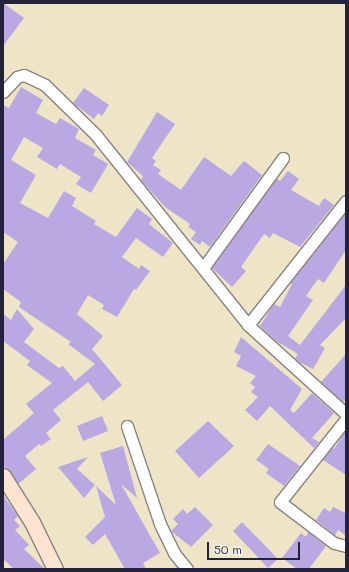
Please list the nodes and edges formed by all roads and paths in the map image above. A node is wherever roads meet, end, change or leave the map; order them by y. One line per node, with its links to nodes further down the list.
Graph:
1 (3, 92): 4 (street)
2 (283, 158): 4 (street)
3 (346, 201): 5 (street)
4 (203, 268): 5 (street)
5 (248, 325): 6 (street)
6 (346, 414)
7 (346, 419): 10 (street)
8 (127, 426): 12 (street)
9 (3, 476): 11 (street)
10 (346, 546)
11 (55, 569)
12 (187, 569)

